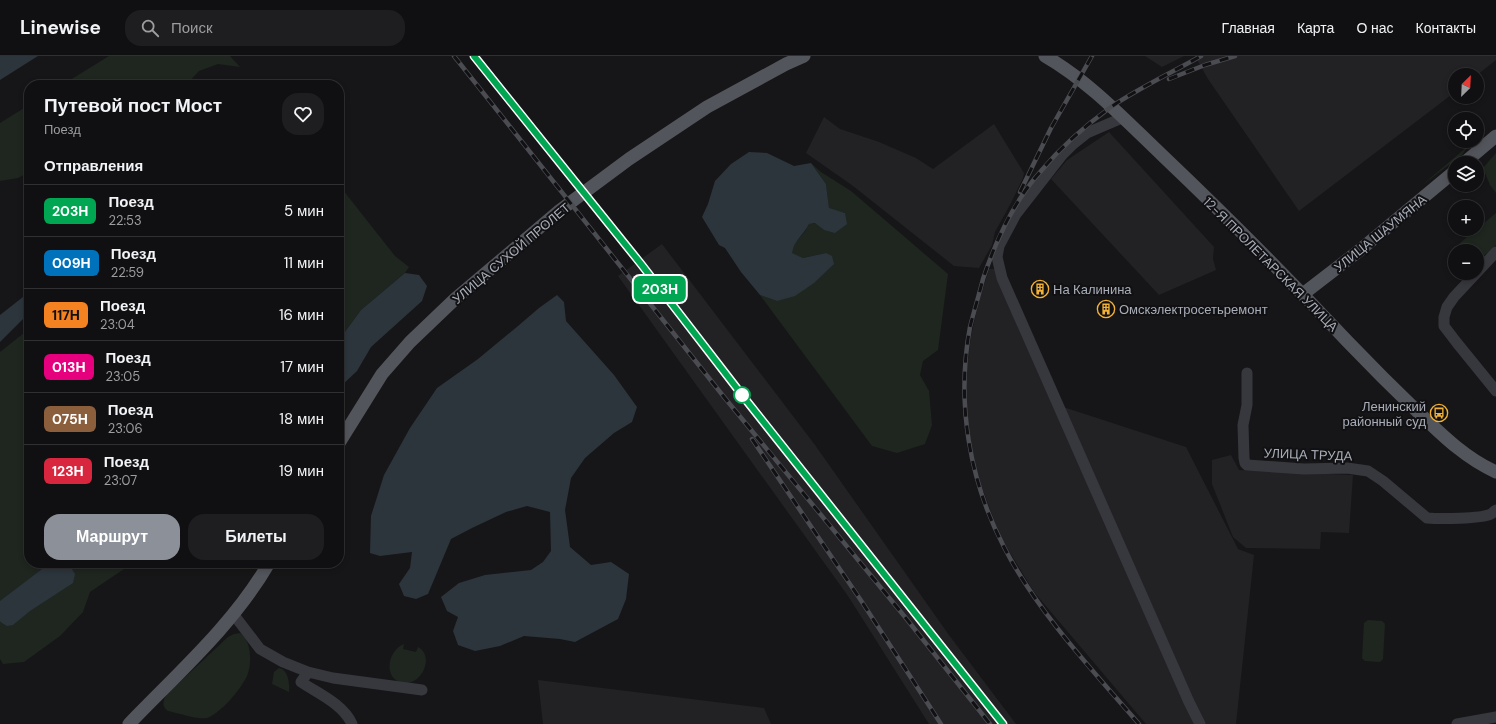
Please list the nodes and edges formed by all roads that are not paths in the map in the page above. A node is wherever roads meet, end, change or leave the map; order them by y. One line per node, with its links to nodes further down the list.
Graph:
1 (804, 56): 11 (main road, УЛИЦА СУХОЙ ПРОЛЕТ)
2 (1045, 56): 3 (main road, 12-Я ПРОЛЕТАРСКАЯ УЛИЦА)
3 (1122, 118): 8 (main road, 12-Я ПРОЛЕТАРСКАЯ УЛИЦА); 21 (street)
4 (1496, 136): 5 (main road)
5 (1472, 156)
6 (1448, 177): 8 (main road, УЛИЦА ШАУМЯНА)
7 (1496, 252): 10 (street)
8 (1303, 294): 12 (main road, 12-Я ПРОЛЕТАРСКАЯ УЛИЦА)
9 (1247, 373): 13 (street, УЛИЦА ТРУДА)
10 (1496, 391)
11 (344, 434)
12 (1496, 472)
13 (1496, 510)
14 (267, 568): 15 (main road)
15 (234, 615): 16 (street); 19 (main road)
16 (308, 672): 17 (street); 20 (street)
17 (422, 690)
18 (1496, 717): 22 (street)
19 (128, 724)
20 (352, 724)
21 (1200, 724)
22 (1457, 724)

